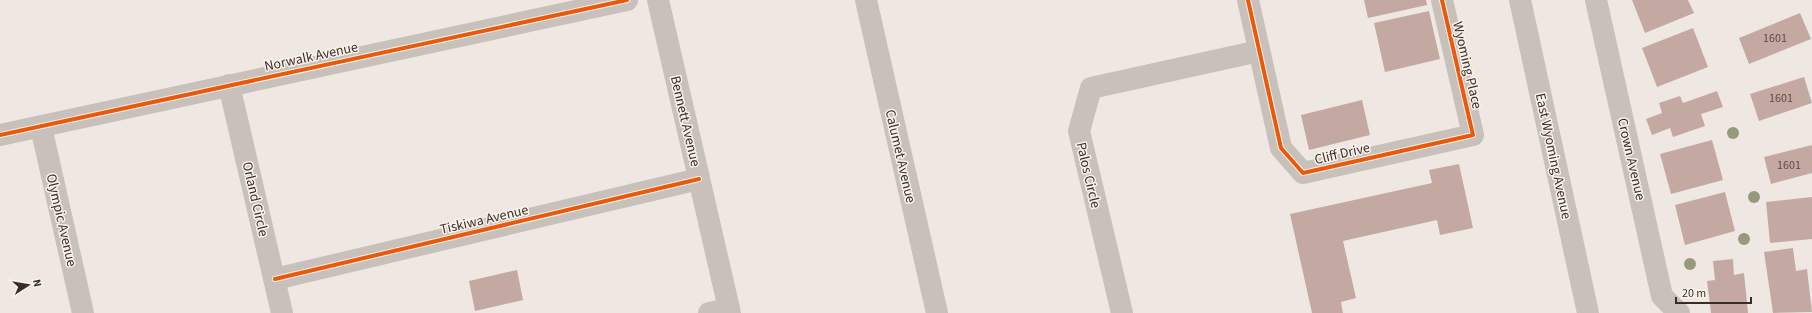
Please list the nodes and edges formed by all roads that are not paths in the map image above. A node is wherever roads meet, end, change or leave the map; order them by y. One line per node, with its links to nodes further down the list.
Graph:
1 (627, 0): 9 (street, Norwalk Avenue)
2 (658, 0): 13 (street, Bennett Avenue)
3 (866, 0): 18 (street, Calumet Avenue)
4 (1248, 0): 8 (street, Cliff Drive)
5 (1442, 0): 12 (street, Wyoming Place)
6 (1520, 0): 20 (street, East Wyoming Avenue)
7 (1596, 0): 21 (street, Crown Avenue)
8 (1259, 51): 12 (street, Cliff Drive); 19 (street, Palos Circle)
9 (229, 84): 10 (street, Norwalk Avenue); 14 (street, Orland Circle)
10 (41, 127): 11 (street, Norwalk Avenue); 16 (street, Olympic Avenue)
11 (0, 135)
12 (1473, 135)
13 (699, 179): 14 (street, Tiskiwa Avenue); 15 (street, Bennett Avenue)
14 (275, 279): 17 (street, Orland Circle)
15 (723, 312)
16 (83, 313)
17 (282, 313)
18 (937, 313)
19 (1122, 313)
20 (1588, 313)
21 (1679, 313)

